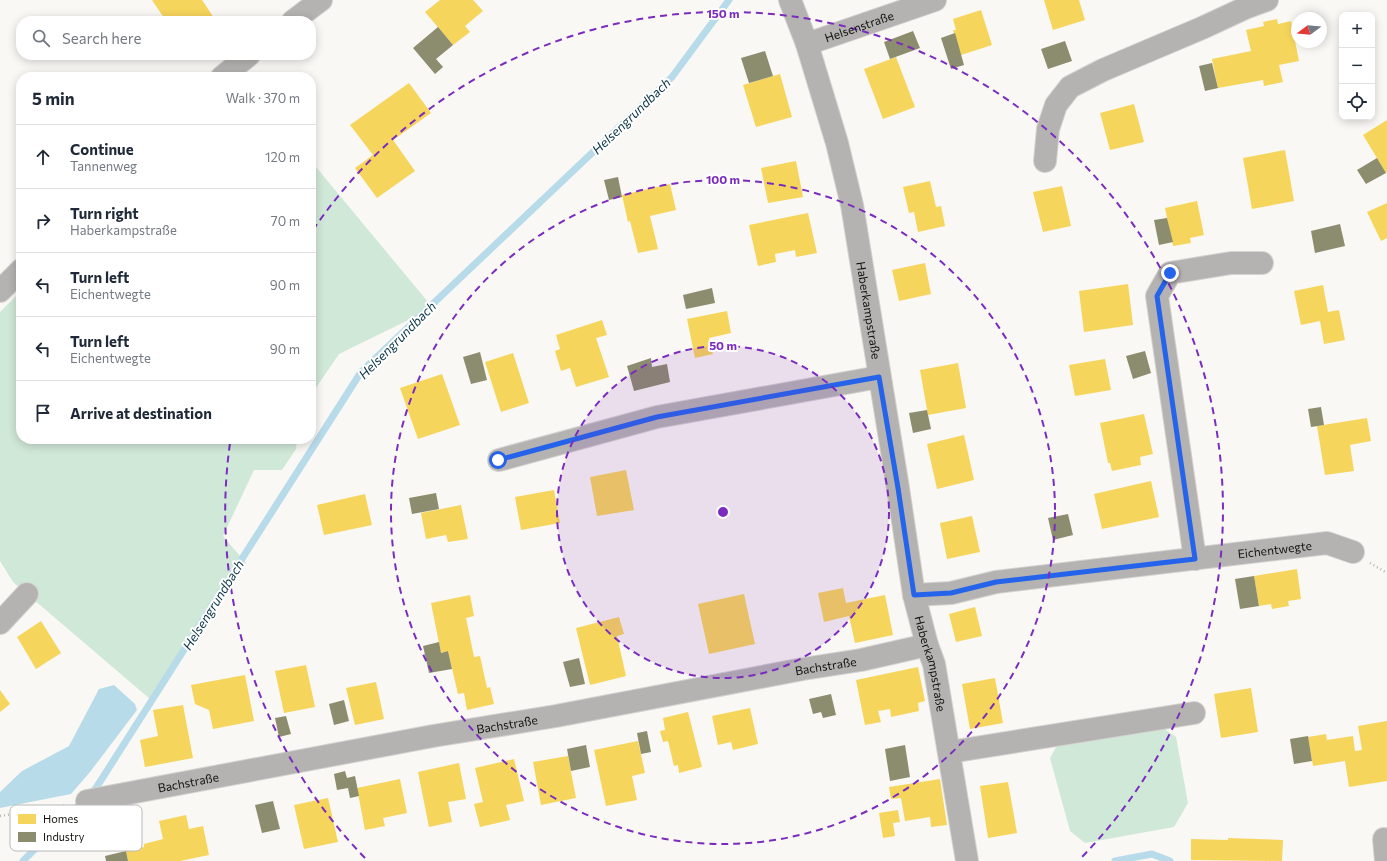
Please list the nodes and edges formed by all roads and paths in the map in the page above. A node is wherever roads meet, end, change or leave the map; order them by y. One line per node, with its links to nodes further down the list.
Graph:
1 (321, 0): 5 (street)
2 (790, 0): 6 (street, Haberkampstraße)
3 (935, 0): 6 (street, Helsenstraße)
4 (1267, 0): 9 (street)
5 (300, 16)
6 (807, 44): 13 (street, Haberkampstraße)
7 (243, 60): 8 (street)
8 (228, 72)
9 (1045, 161)
10 (1262, 263): 16 (street)
11 (16, 275): 12 (street)
12 (0, 291)
13 (879, 377): 14 (street); 18 (street, Haberkampstraße)
14 (498, 460)
15 (1353, 552): 16 (street, Eichentwegte)
16 (1195, 559): 18 (street, Eichentwegte)
17 (27, 594): 19 (street)
18 (914, 595): 20 (street, Haberkampstraße)
19 (0, 623)
20 (926, 645): 22 (street, Haberkampstraße); 23 (street, Bachstraße)
21 (1194, 713): 22 (street)
22 (950, 752): 28 (street, Haberkampstraße)
23 (77, 803): 24 (path)
24 (65, 805)
25 (10, 814): 26 (path)
26 (0, 816)
27 (1384, 839): 29 (street)
28 (967, 861)
29 (1386, 861)

